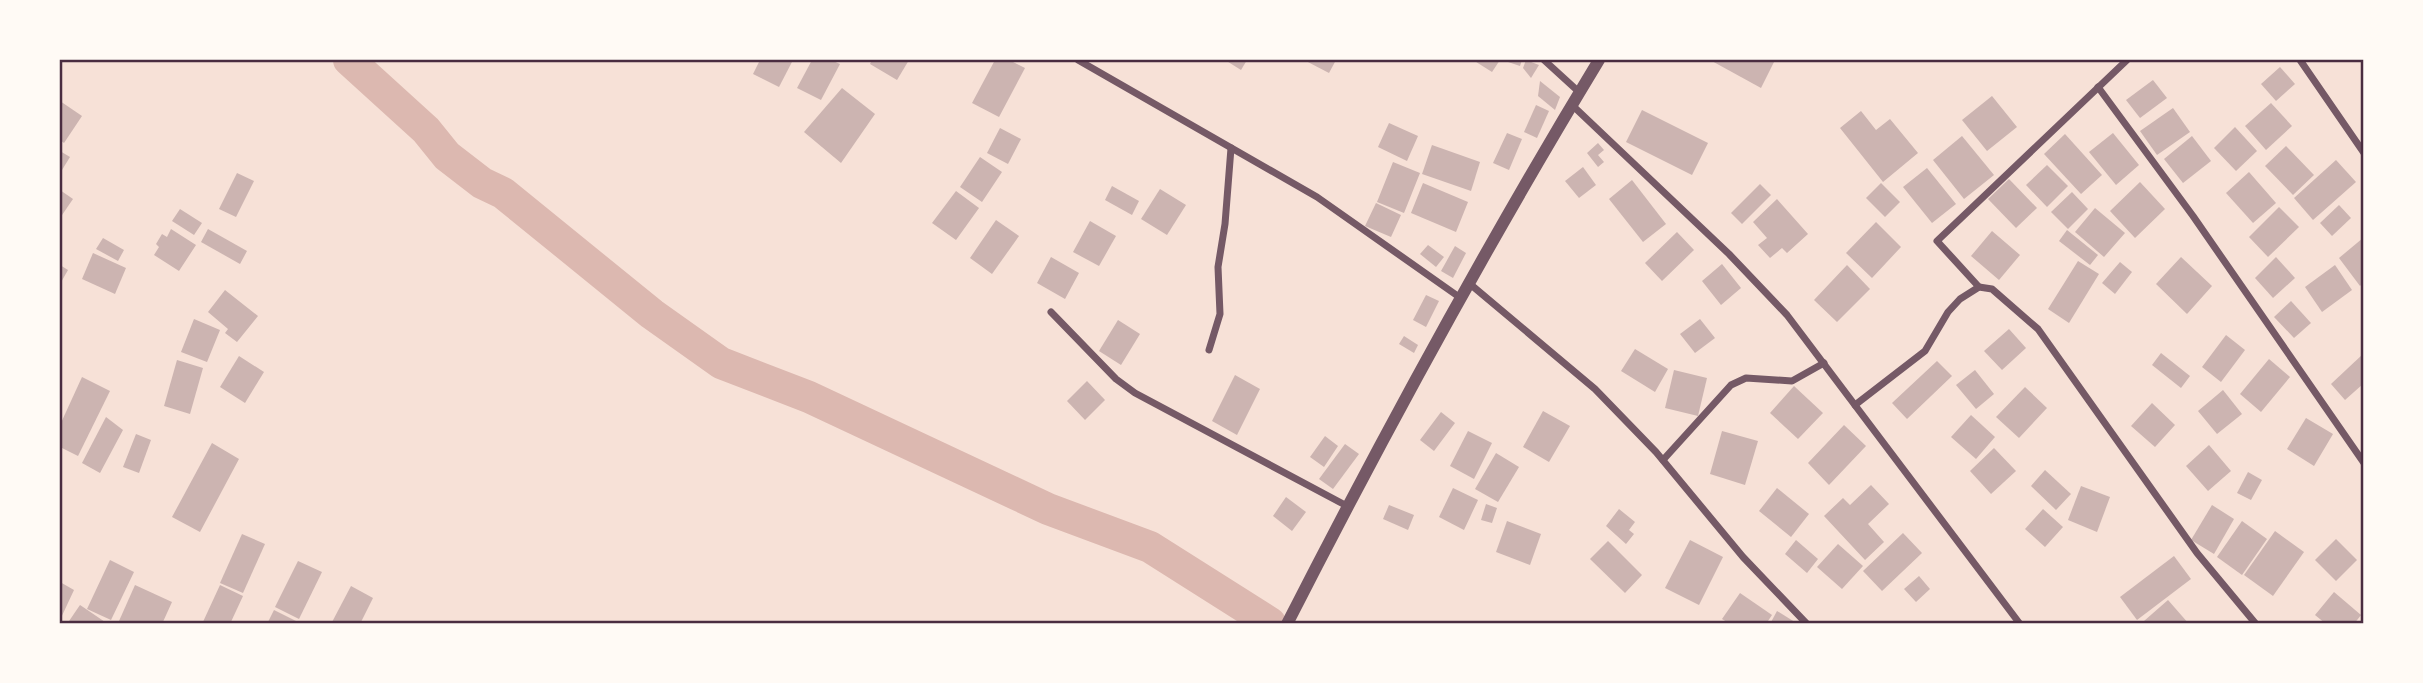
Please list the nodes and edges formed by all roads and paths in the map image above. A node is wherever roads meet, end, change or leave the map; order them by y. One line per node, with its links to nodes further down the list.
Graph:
1 (1078, 60): 9 (street)
2 (1544, 60): 7 (street)
3 (1599, 60): 7 (street)
4 (2127, 60): 6 (street)
5 (2300, 60): 10 (street)
6 (2098, 87): 12 (street); 19 (street)
7 (1579, 92): 8 (street)
8 (1572, 105): 11 (street); 16 (street)
9 (1231, 148): 13 (street); 15 (street)
10 (2364, 153)
11 (1470, 284): 13 (street); 18 (street)
12 (1979, 288): 17 (street); 24 (street)
13 (1462, 299): 20 (street)
14 (1051, 312): 20 (street)
15 (1209, 350)
16 (1824, 363): 17 (street); 18 (street)
17 (1855, 405): 23 (street)
18 (1663, 460): 22 (street)
19 (2364, 463)
20 (1347, 506): 21 (street)
21 (1287, 624)
22 (1807, 624)
23 (2020, 624)
24 (2256, 624)

